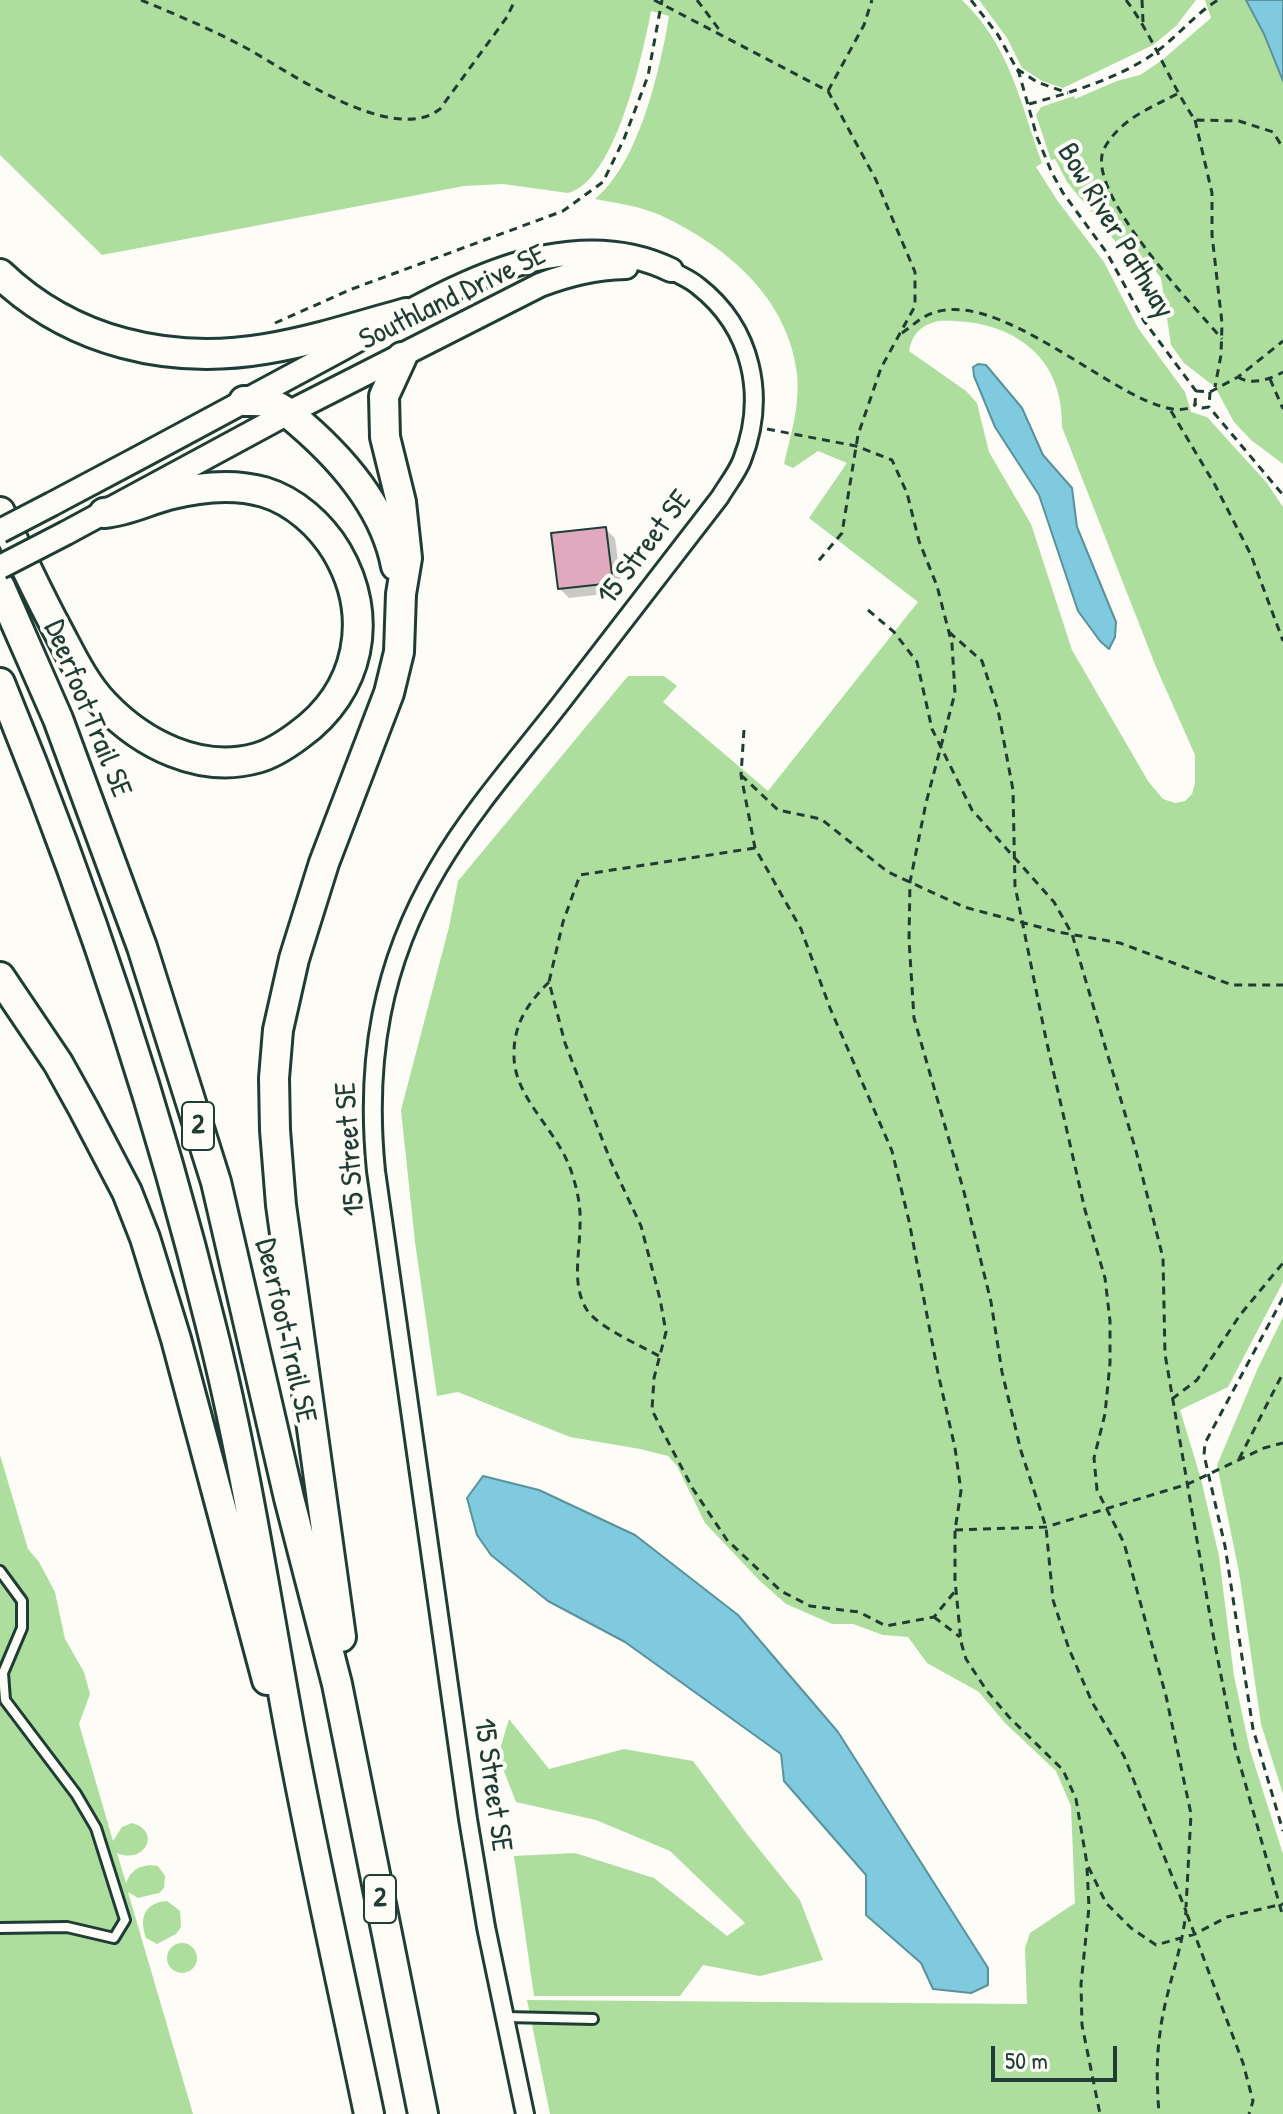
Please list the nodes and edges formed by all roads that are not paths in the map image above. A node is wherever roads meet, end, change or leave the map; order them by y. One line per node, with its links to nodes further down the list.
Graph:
1 (671, 270): 3 (main road, Southland Drive SE); 4 (main road, Southland Drive SE); 19 (street, 15 Street SE)
2 (0, 274): 3 (highway)
3 (406, 313): 5 (main road, Southland Drive SE)
4 (402, 357): 6 (main road, Southland Drive SE); 12 (highway)
5 (244, 401): 6 (highway); 9 (main road, Southland Drive SE, bridge)
6 (288, 413): 8 (main road, Southland Drive SE); 12 (highway)
7 (0, 512): 8 (highway)
8 (104, 513): 10 (main road, Southland Drive SE, bridge)
9 (0, 531)
10 (0, 567)
11 (0, 587): 16 (highway, Deerfoot Trail SE / 2)
12 (401, 594): 16 (highway)
13 (0, 683): 17 (highway, 2)
14 (0, 977): 17 (highway)
15 (0, 1571): 18 (lane)
16 (337, 1684): 22 (highway, Deerfoot Trail SE / 2)
17 (288, 1719): 21 (highway, 2)
18 (0, 1928)
19 (504, 2017): 20 (lane); 23 (street, 15 Street SE)
20 (593, 2019)
21 (369, 2114)
22 (423, 2114)
23 (525, 2114)

